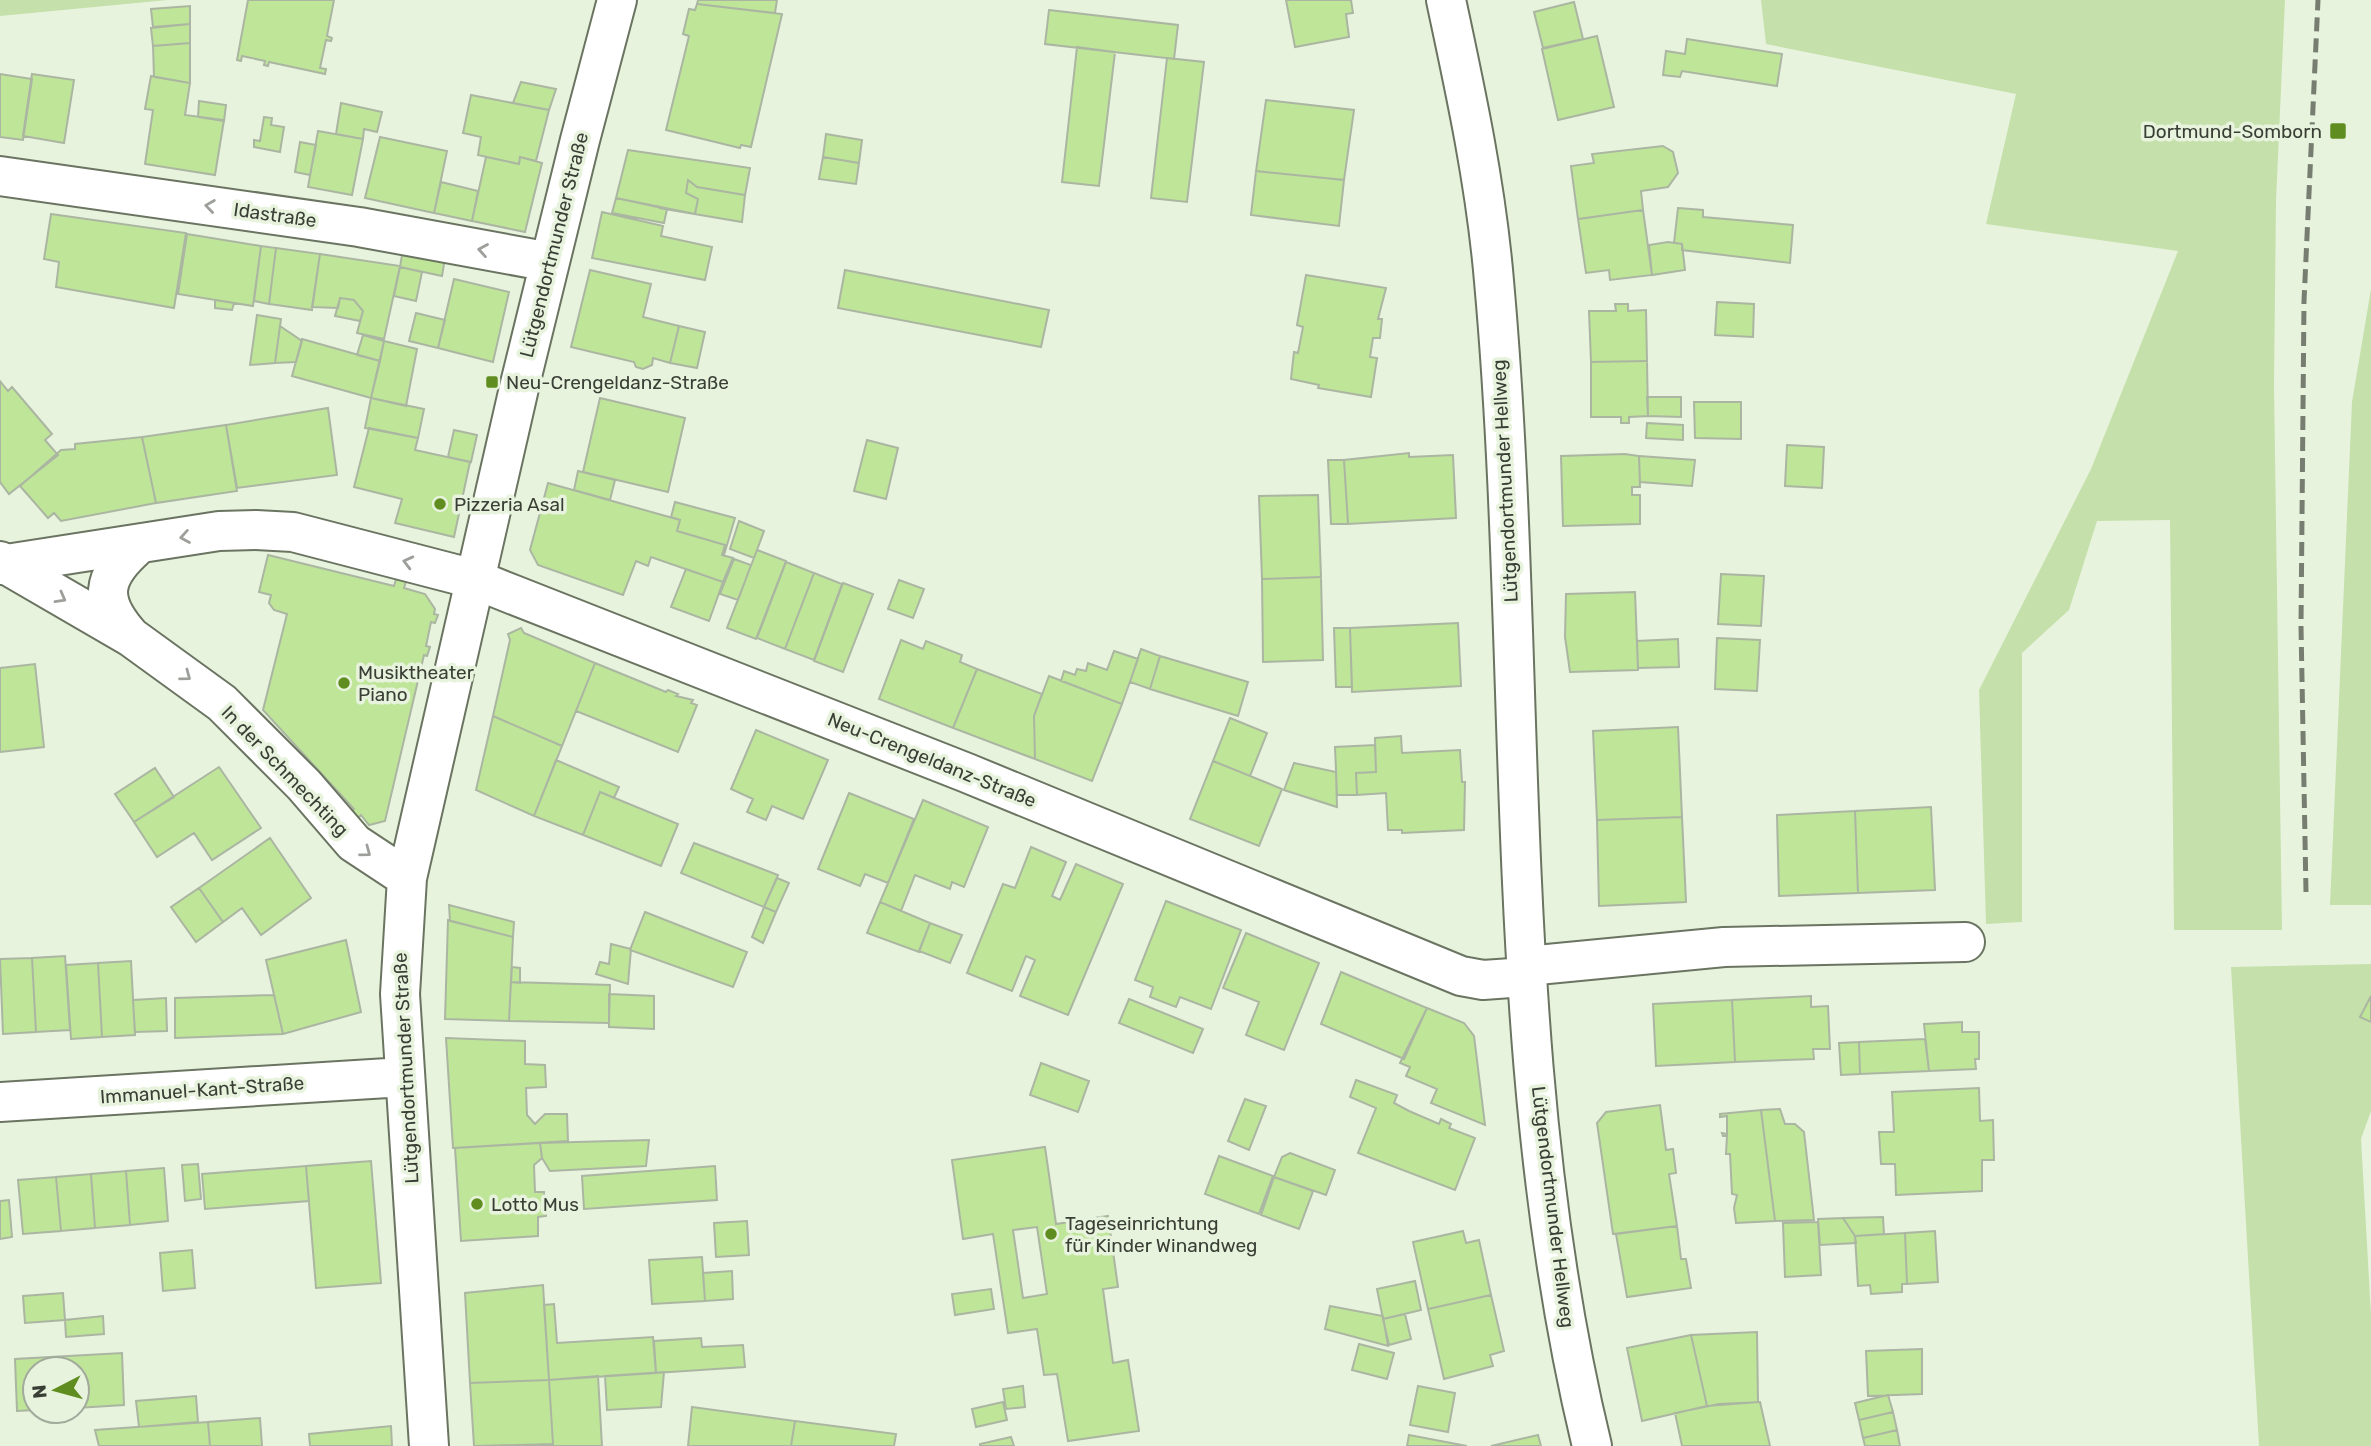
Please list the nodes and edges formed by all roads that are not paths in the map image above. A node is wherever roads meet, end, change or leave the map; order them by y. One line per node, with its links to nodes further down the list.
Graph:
1 (617, 0): 4 (street, Lütgendortmunder Straße)
2 (1446, 0): 11 (street, Lütgendortmunder Hellweg)
3 (0, 176): 4 (street, Idastraße, one-way to 3)
4 (550, 262): 7 (street, Lütgendortmunder Straße)
5 (137, 546): 6 (street, Neu-Crengeldanz-Straße); 7 (street, Neu-Crengeldanz-Straße, one-way to 5); 8 (street, In der Schmechting)
6 (1, 563): 8 (street, In der Schmechting, one-way to 8)
7 (474, 579): 9 (street, Lütgendortmunder Straße); 11 (street, Neu-Crengeldanz-Straße)
8 (131, 637): 9 (street, In der Schmechting, one-way to 9)
9 (407, 878): 12 (street, Lütgendortmunder Straße)
10 (1965, 942): 11 (street)
11 (1527, 972): 15 (street, Lütgendortmunder Hellweg)
12 (404, 1077): 13 (street, Immanuel-Kant-Straße); 14 (street, Lütgendortmunder Straße)
13 (0, 1102)
14 (429, 1446)
15 (1592, 1446)

